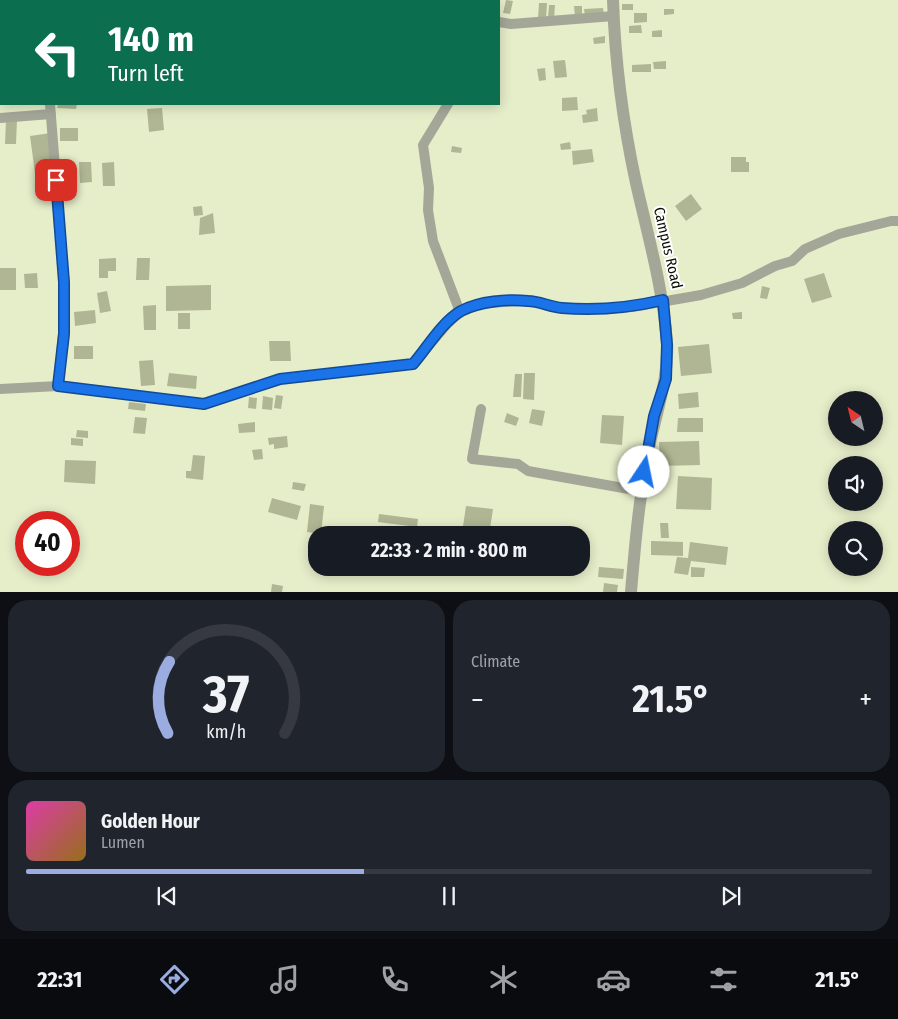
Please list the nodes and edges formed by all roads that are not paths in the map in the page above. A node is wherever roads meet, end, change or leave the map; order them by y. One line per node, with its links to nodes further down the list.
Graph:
1 (613, 0): 2 (street, Campus Road)
2 (614, 16): 3 (street); 8 (street, Campus Road)
3 (500, 22)
4 (447, 105): 9 (street)
5 (50, 109): 6 (street); 10 (street)
6 (0, 118)
7 (898, 221): 8 (street)
8 (663, 300): 9 (street); 13 (street, Campus Road)
9 (460, 312): 10 (street)
10 (58, 386): 11 (street)
11 (0, 389)
12 (481, 409): 13 (street)
13 (640, 491): 14 (street, Campus Road)
14 (631, 592)

